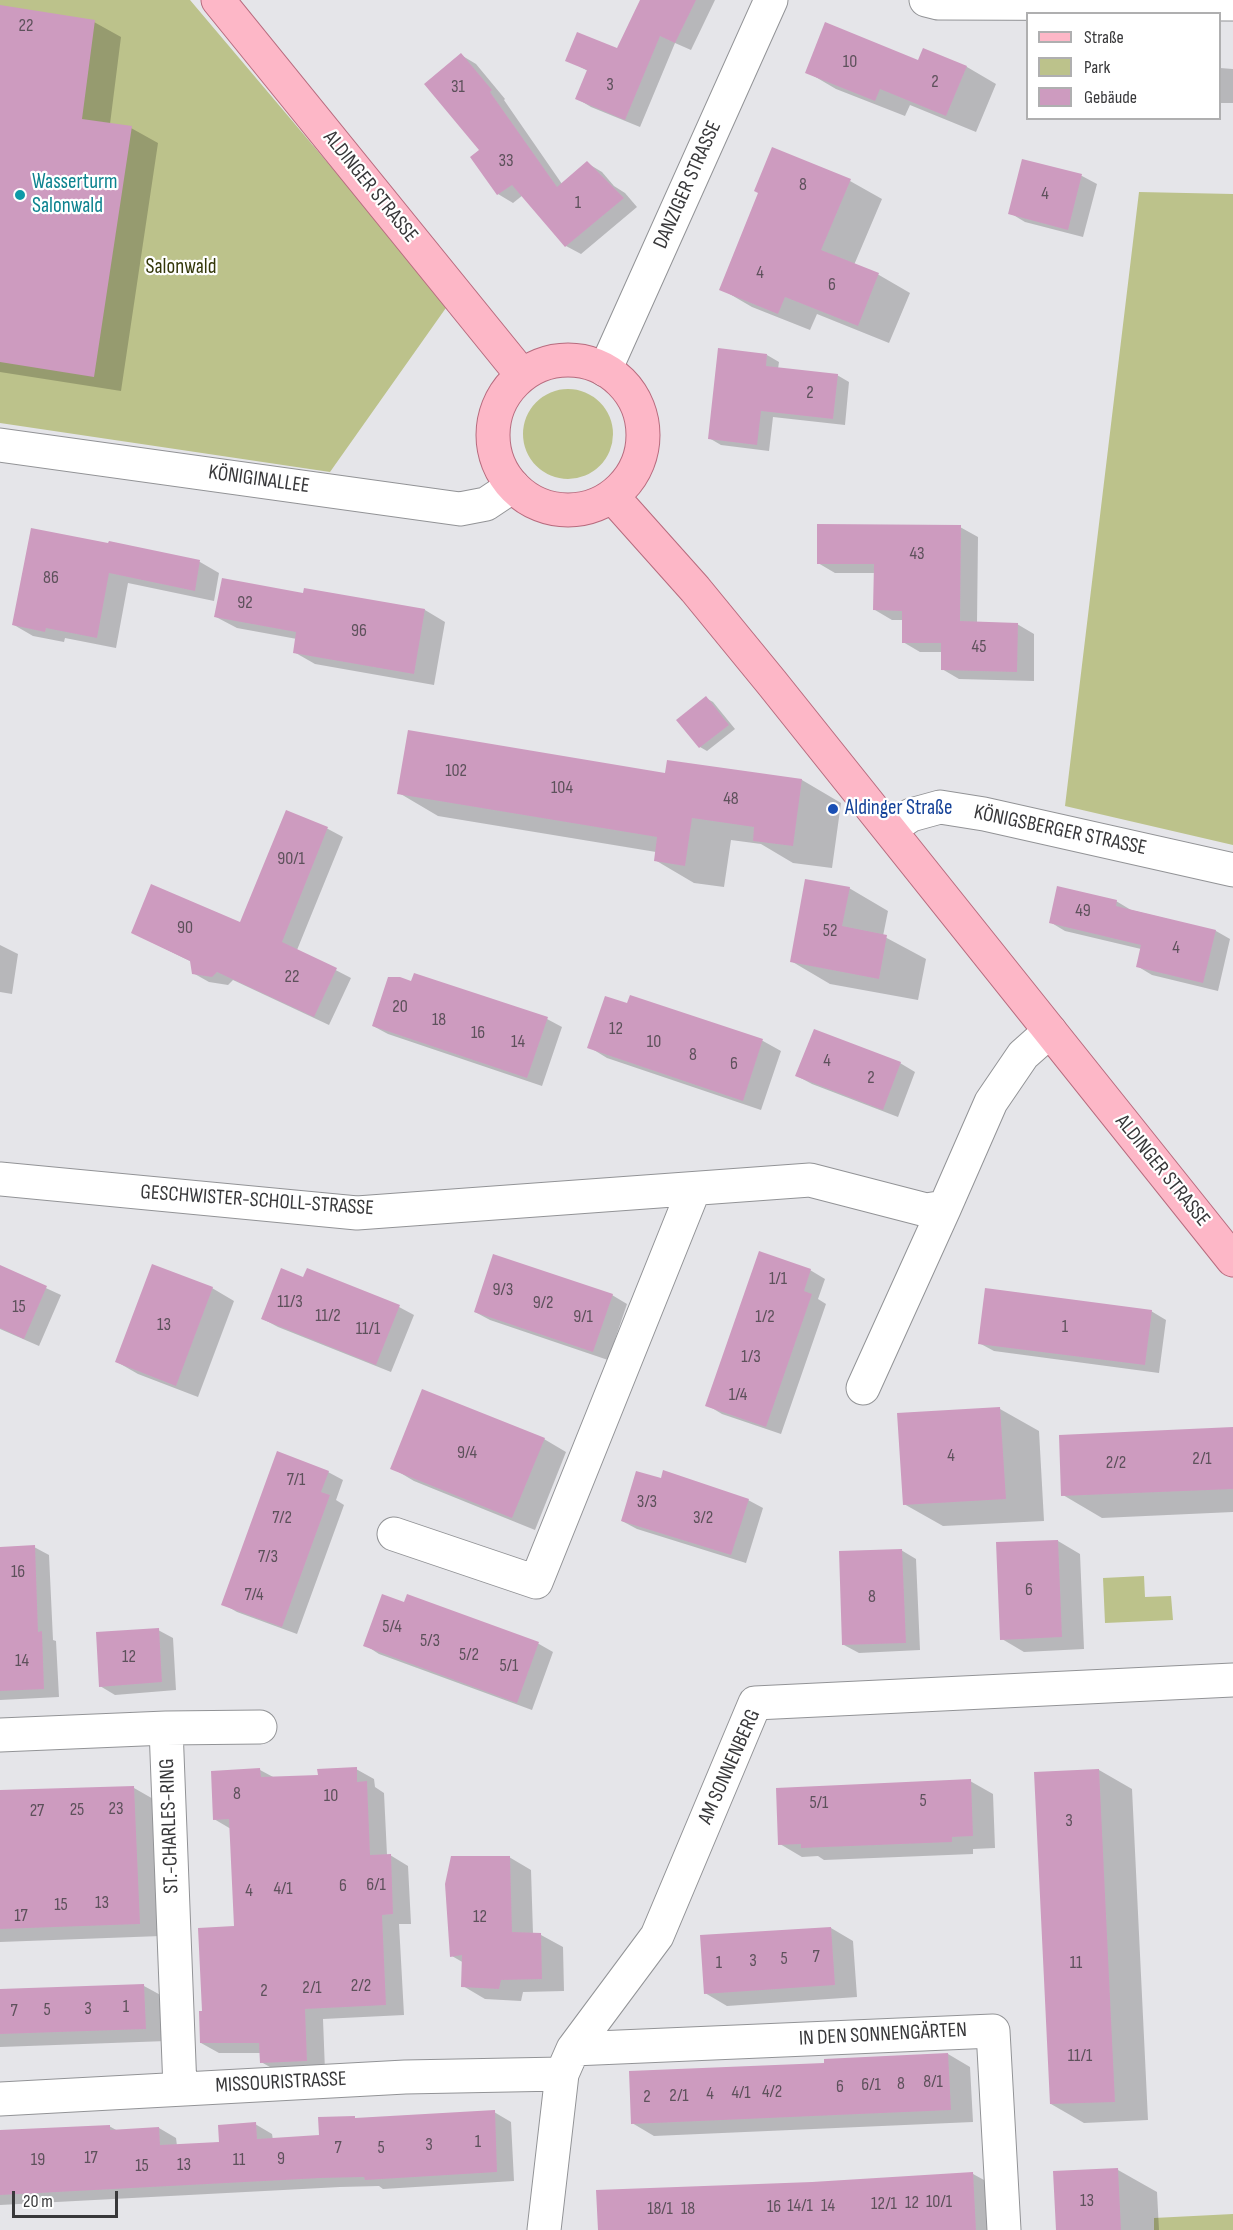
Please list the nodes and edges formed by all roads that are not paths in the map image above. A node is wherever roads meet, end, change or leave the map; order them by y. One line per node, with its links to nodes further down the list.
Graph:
1 (218, 0): 6 (main road, ALDINGER STRASSE)
2 (771, 0): 5 (street, DANZIGER STRASSE)
3 (926, 0): 4 (street)
4 (1233, 4)
5 (605, 370): 6 (main road); 9 (main road)
6 (522, 375): 8 (main road)
7 (0, 445): 8 (street, KÖNIGINALLEE)
8 (513, 486): 9 (main road)
9 (612, 496): 10 (main road, ALDINGER STRASSE)
10 (890, 829): 11 (street, KÖNIGSBERGER STRASSE); 12 (main road, ALDINGER STRASSE)
11 (1233, 870)
12 (1050, 1031): 15 (street); 16 (main road, ALDINGER STRASSE)
13 (0, 1179): 14 (street, GESCHWISTER-SCHOLL-STRASSE)
14 (694, 1189): 15 (street, GESCHWISTER-SCHOLL-STRASSE); 18 (street)
15 (945, 1207): 17 (street)
16 (1233, 1260)
17 (863, 1388)
18 (394, 1534)
19 (1233, 1680): 23 (street, AM SONNENBERG)
20 (260, 1726): 21 (street)
21 (166, 1728): 22 (street, ST.-CHARLES-RING); 24 (street, ST.-CHARLES-RING)
22 (0, 1735)
23 (567, 2062): 24 (street, MISSOURISTRASSE); 26 (street); 27 (street, IN DEN SONNENGÄRTEN)
24 (180, 2089): 25 (street, MISSOURISTRASSE)
25 (0, 2099)
26 (544, 2230)
27 (1004, 2230)

